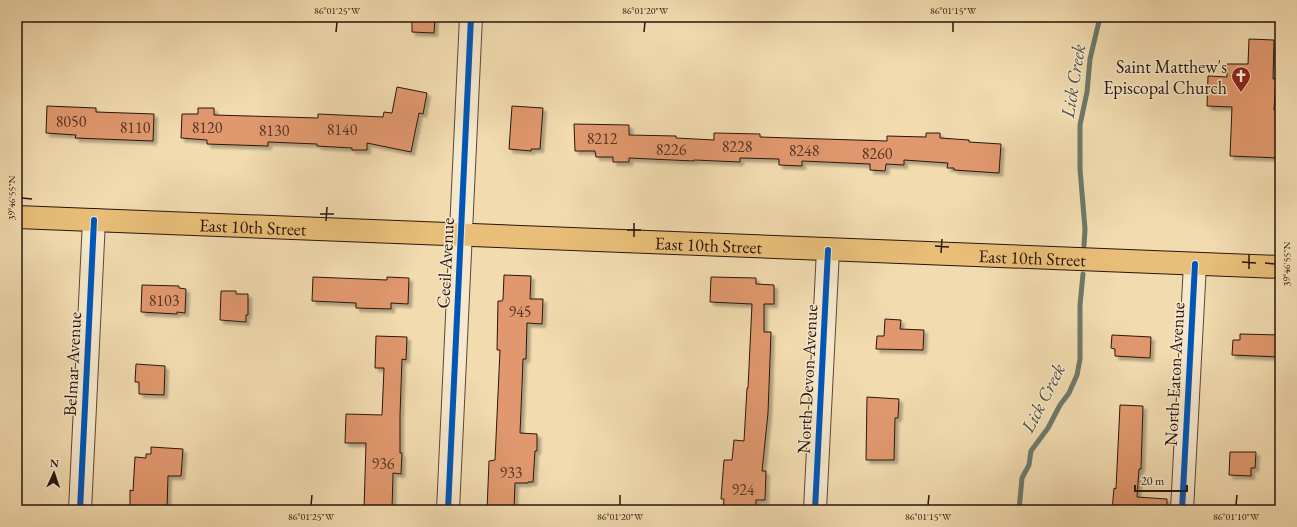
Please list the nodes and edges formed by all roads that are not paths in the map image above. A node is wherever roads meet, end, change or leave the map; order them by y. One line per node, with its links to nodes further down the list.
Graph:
1 (471, 17): 4 (street, Cecil Avenue)
2 (17, 217): 3 (main road, East 10th Street)
3 (94, 220): 4 (main road, East 10th Street); 8 (street, Belmar Avenue)
4 (461, 234): 5 (main road, East 10th Street); 9 (street, Cecil Avenue)
5 (828, 250): 6 (main road, East 10th Street); 10 (street, North Devon Avenue)
6 (1195, 264): 7 (main road, East 10th Street); 11 (street, North Eaton Avenue)
7 (1280, 267)
8 (80, 510)
9 (448, 510)
10 (815, 510)
11 (1182, 510)

